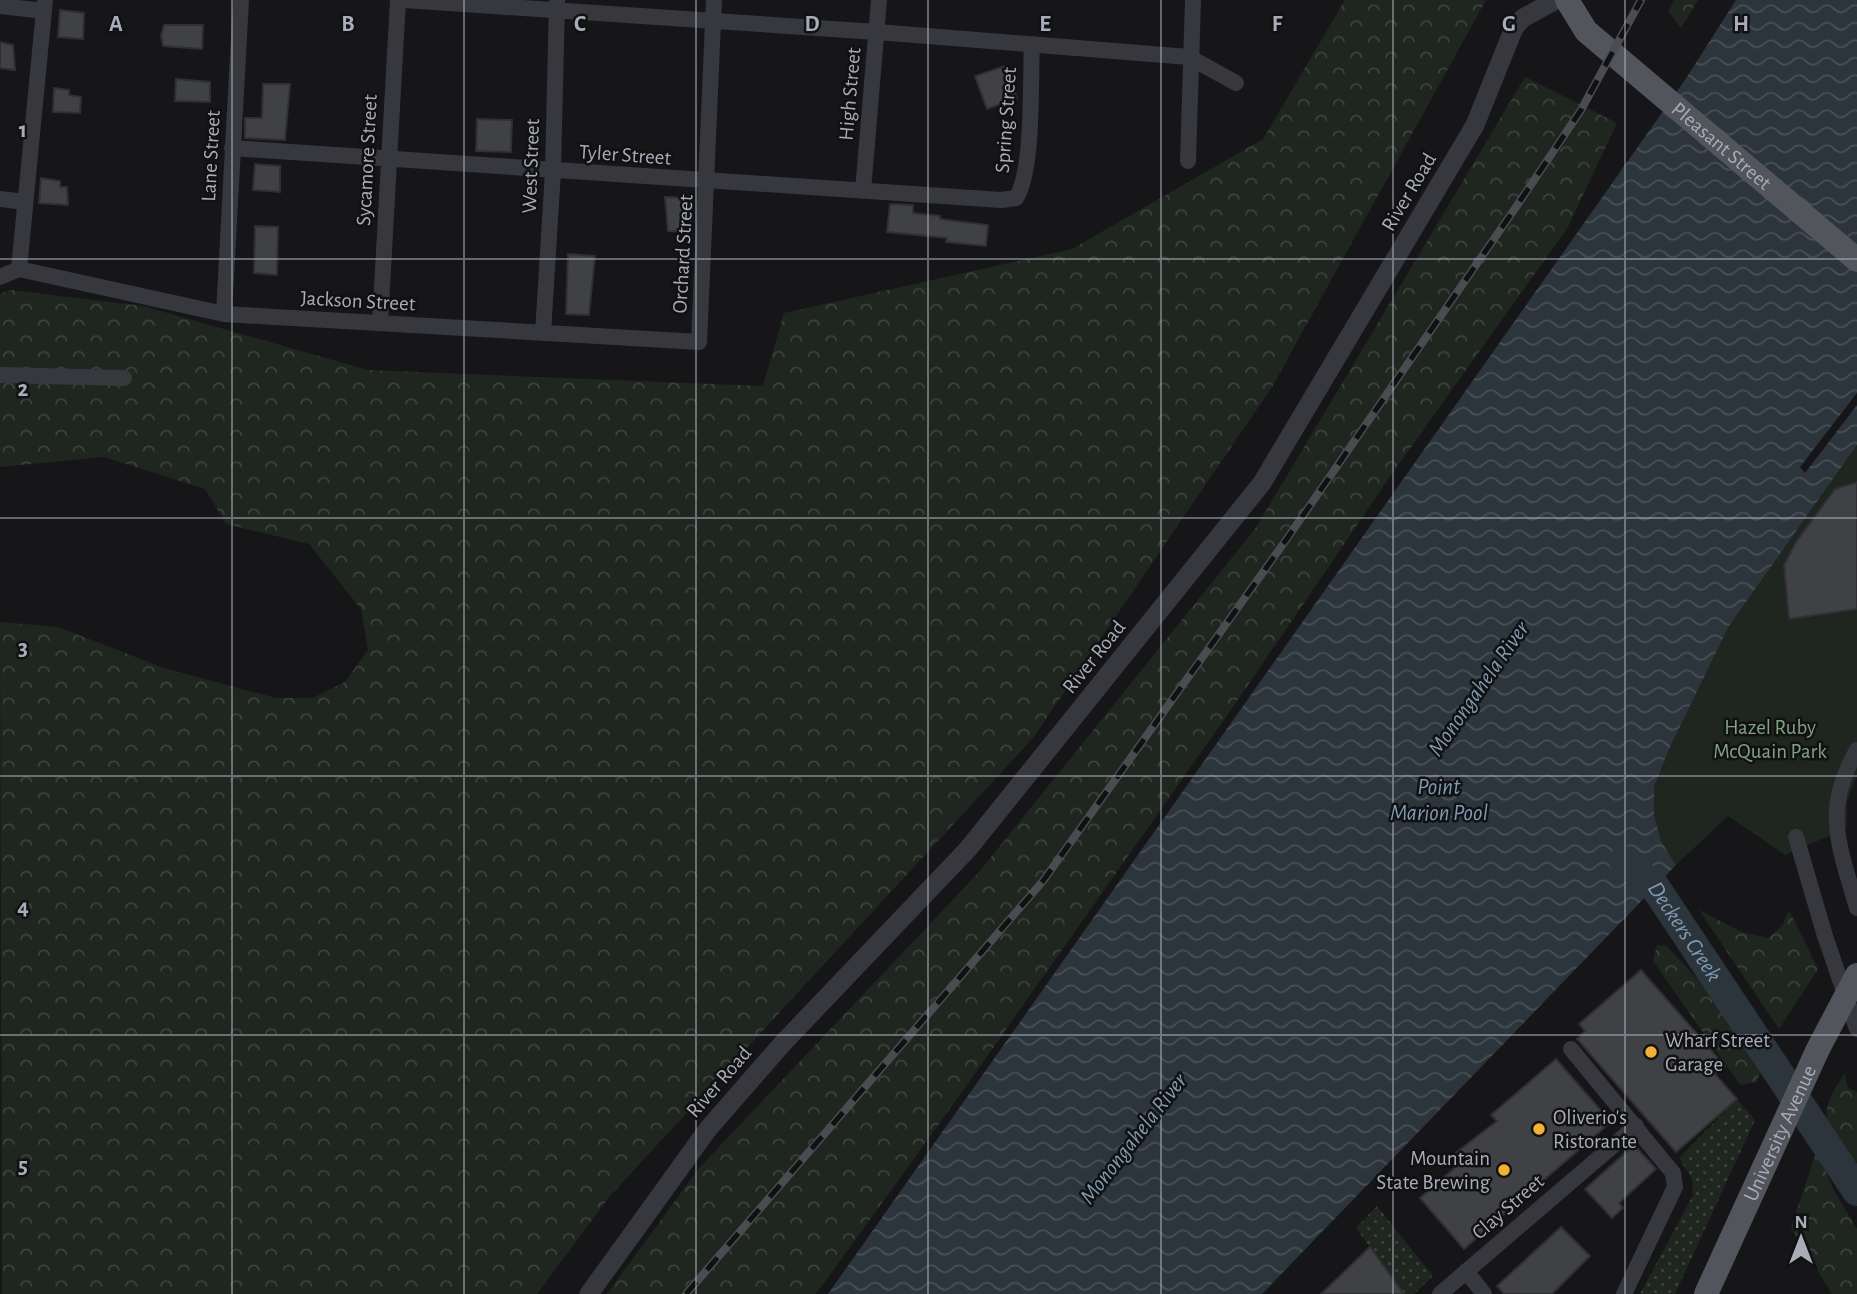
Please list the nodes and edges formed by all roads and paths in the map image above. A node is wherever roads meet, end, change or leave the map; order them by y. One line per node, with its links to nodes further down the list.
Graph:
1 (241, 0): 17 (street, Lane Street)
2 (398, 0): 18 (street, Sycamore Street)
3 (404, 0): 11 (street)
4 (715, 0): 12 (street, Orchard Street)
5 (878, 0): 13 (street, High Street)
6 (1193, 0): 15 (street)
7 (1556, 0): 43 (street, River Road)
8 (1567, 0): 26 (main road, Pleasant Street)
9 (44, 5): 10 (street); 25 (street)
10 (0, 6)
11 (557, 6): 12 (street); 20 (street, West Street)
12 (713, 22): 13 (street); 21 (street, Orchard Street)
13 (877, 32): 14 (street); 22 (street, High Street)
14 (1032, 44): 15 (street); 23 (street, Spring Street)
15 (1189, 57): 16 (street); 19 (street)
16 (1236, 83)
17 (232, 148): 18 (street, Tyler Street); 29 (street, Lane Street)
18 (388, 159): 20 (street, Tyler Street); 30 (street, Sycamore Street)
19 (1188, 160)
20 (553, 171): 21 (street, Tyler Street); 31 (street, West Street)
21 (708, 181): 22 (street, Tyler Street); 32 (street, Orchard Street)
22 (863, 191): 23 (street, Tyler Street)
23 (1016, 198)
24 (0, 199): 25 (street)
25 (25, 202): 27 (street)
26 (1857, 260)
27 (19, 269): 28 (street); 29 (street, Jackson Street)
28 (0, 277)
29 (224, 314): 30 (street, Jackson Street)
30 (380, 323): 31 (street, Jackson Street)
31 (543, 333): 32 (street, Jackson Street)
32 (699, 341)
33 (0, 375): 34 (street)
34 (124, 377)
35 (1857, 750): 37 (street)
36 (1796, 837): 39 (street)
37 (1857, 908)
38 (1857, 975): 47 (main road, University Avenue)
39 (1857, 1029)
40 (1571, 1049): 41 (street)
41 (1636, 1126): 42 (street, Clay Street); 46 (street)
42 (1466, 1271): 44 (street, Clay Street); 45 (street)
43 (589, 1294)
44 (1440, 1294)
45 (1484, 1294)
46 (1624, 1294)
47 (1706, 1294)

